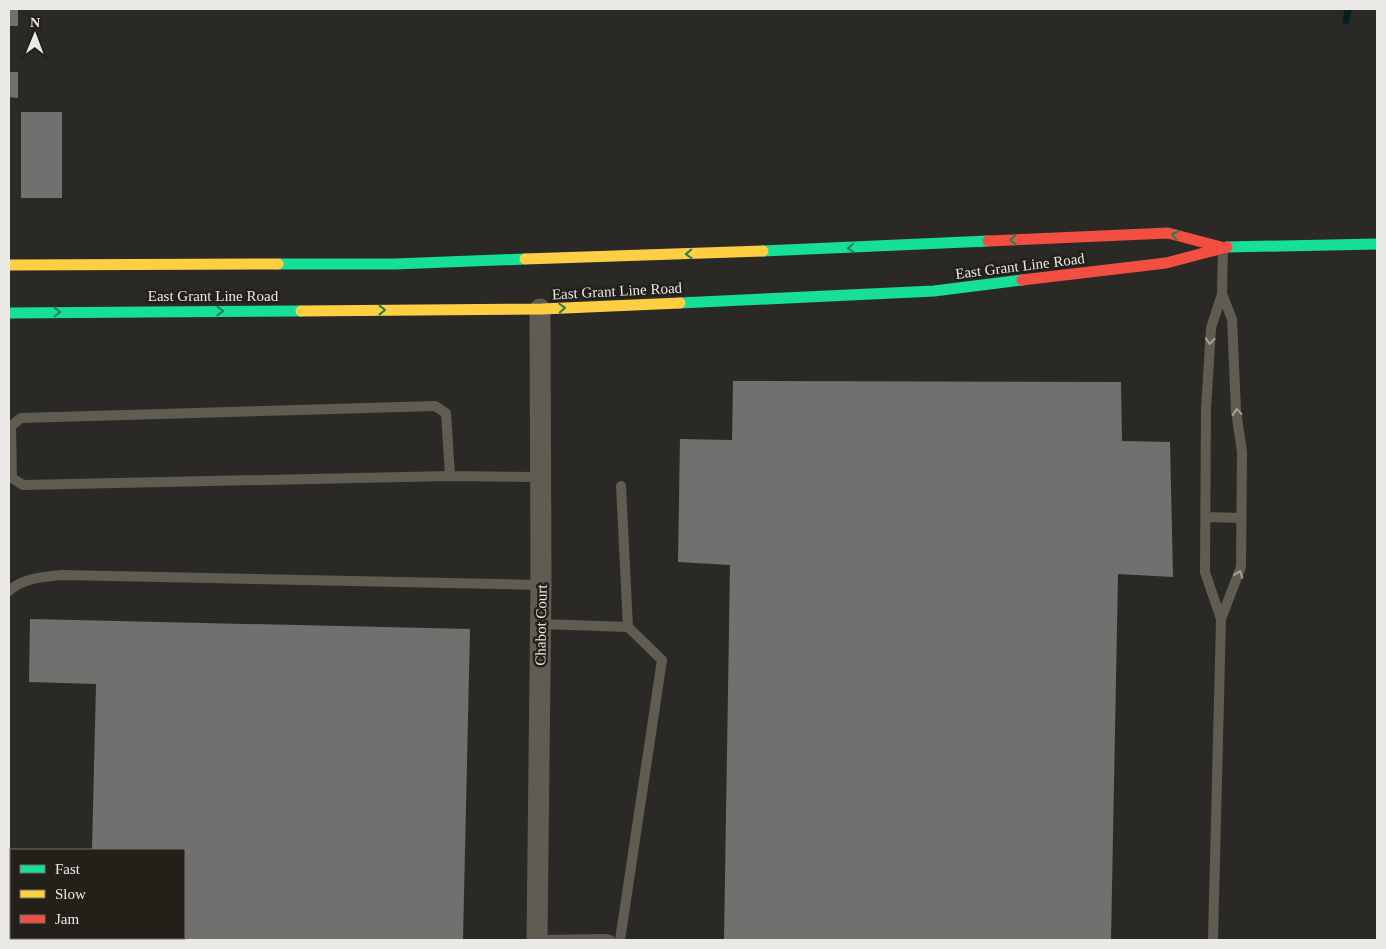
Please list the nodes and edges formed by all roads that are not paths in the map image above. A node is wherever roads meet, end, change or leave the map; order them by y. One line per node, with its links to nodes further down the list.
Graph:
1 (1377, 244): 2 (main road, East Grant Line Road)
2 (1223, 247): 3 (main road, East Grant Line Road, one-way to 3); 4 (lane); 5 (main road, East Grant Line Road, one-way to 2)
3 (9, 265)
4 (1222, 294): 10 (lane, one-way to 10); 11 (lane, one-way to 4)
5 (540, 309): 6 (main road, East Grant Line Road, one-way to 5); 8 (street, Chabot Court)
6 (9, 312)
7 (450, 476): 7 (lane); 8 (lane)
8 (541, 477): 12 (street, Chabot Court)
9 (621, 486): 16 (lane)
10 (1206, 517): 11 (lane); 14 (lane)
11 (1241, 518): 14 (lane, one-way to 11)
12 (541, 586): 13 (lane); 15 (street, Chabot Court)
13 (9, 591)
14 (1221, 619): 21 (lane)
15 (541, 624): 16 (lane); 17 (street, Chabot Court)
16 (628, 627): 20 (lane)
17 (537, 940)
18 (541, 940): 19 (lane)
19 (610, 940)
20 (620, 940)
21 (1213, 940)

